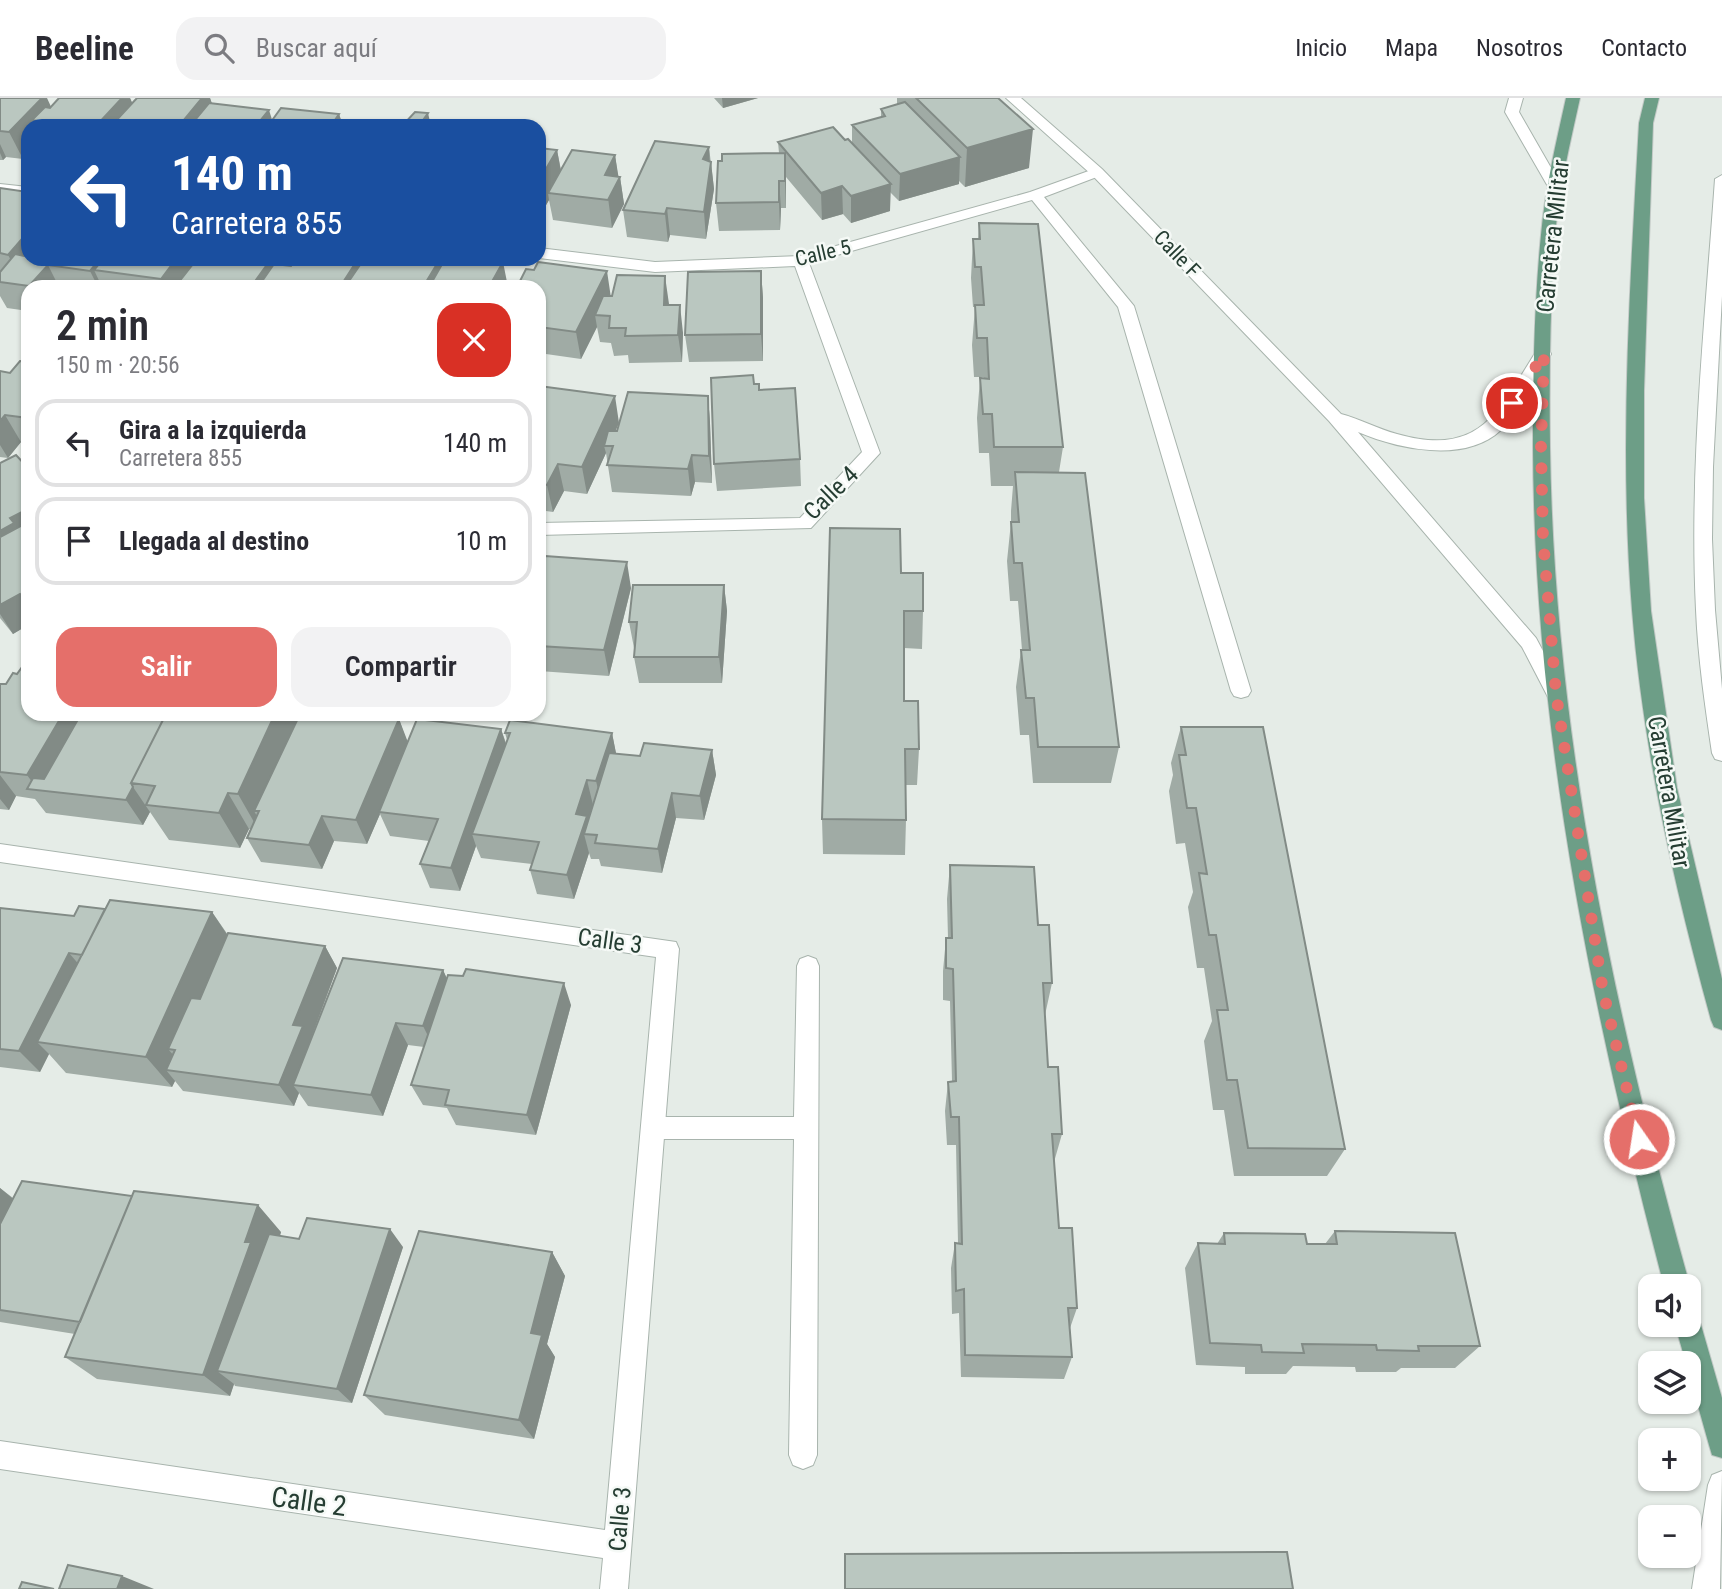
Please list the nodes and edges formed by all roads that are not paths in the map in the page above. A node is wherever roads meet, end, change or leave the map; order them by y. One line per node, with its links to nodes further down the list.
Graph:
1 (1013, 98): 5 (street, Calle F)
2 (1516, 98): 7 (street)
3 (1573, 98): 7 (main road, Carretera Militar)
4 (1651, 98): 22 (main road, Carretera Militar)
5 (1097, 172): 10 (street, Calle 5); 14 (street, Calle F)
6 (1722, 179): 15 (street)
7 (1555, 187): 13 (main road, Carretera Militar)
8 (0, 188): 9 (street)
9 (21, 190)
10 (1035, 195): 12 (street, Calle 5); 17 (street)
11 (546, 254): 12 (street, Calle 5)
12 (801, 261): 16 (street, Calle 4)
13 (1544, 354): 14 (street); 18 (main road, Carretera Militar)
14 (1335, 417): 18 (street, Calle F)
15 (1712, 502): 19 (street)
16 (546, 529)
17 (1241, 691)
18 (1556, 694): 25 (main road, Carretera Militar)
19 (1722, 753)
20 (0, 853): 23 (street, Calle 3)
21 (808, 966): 24 (street)
22 (1722, 1020)
23 (655, 1128): 24 (street); 31 (street, Calle 3)
24 (806, 1128): 29 (street)
25 (1674, 1274)
26 (1691, 1337): 27 (main road)
27 (1722, 1445)
28 (0, 1455): 31 (street, Calle 2)
29 (803, 1455)
30 (1722, 1485): 33 (street)
31 (618, 1546): 32 (street, Calle 3)
32 (614, 1589)
33 (1706, 1589)

